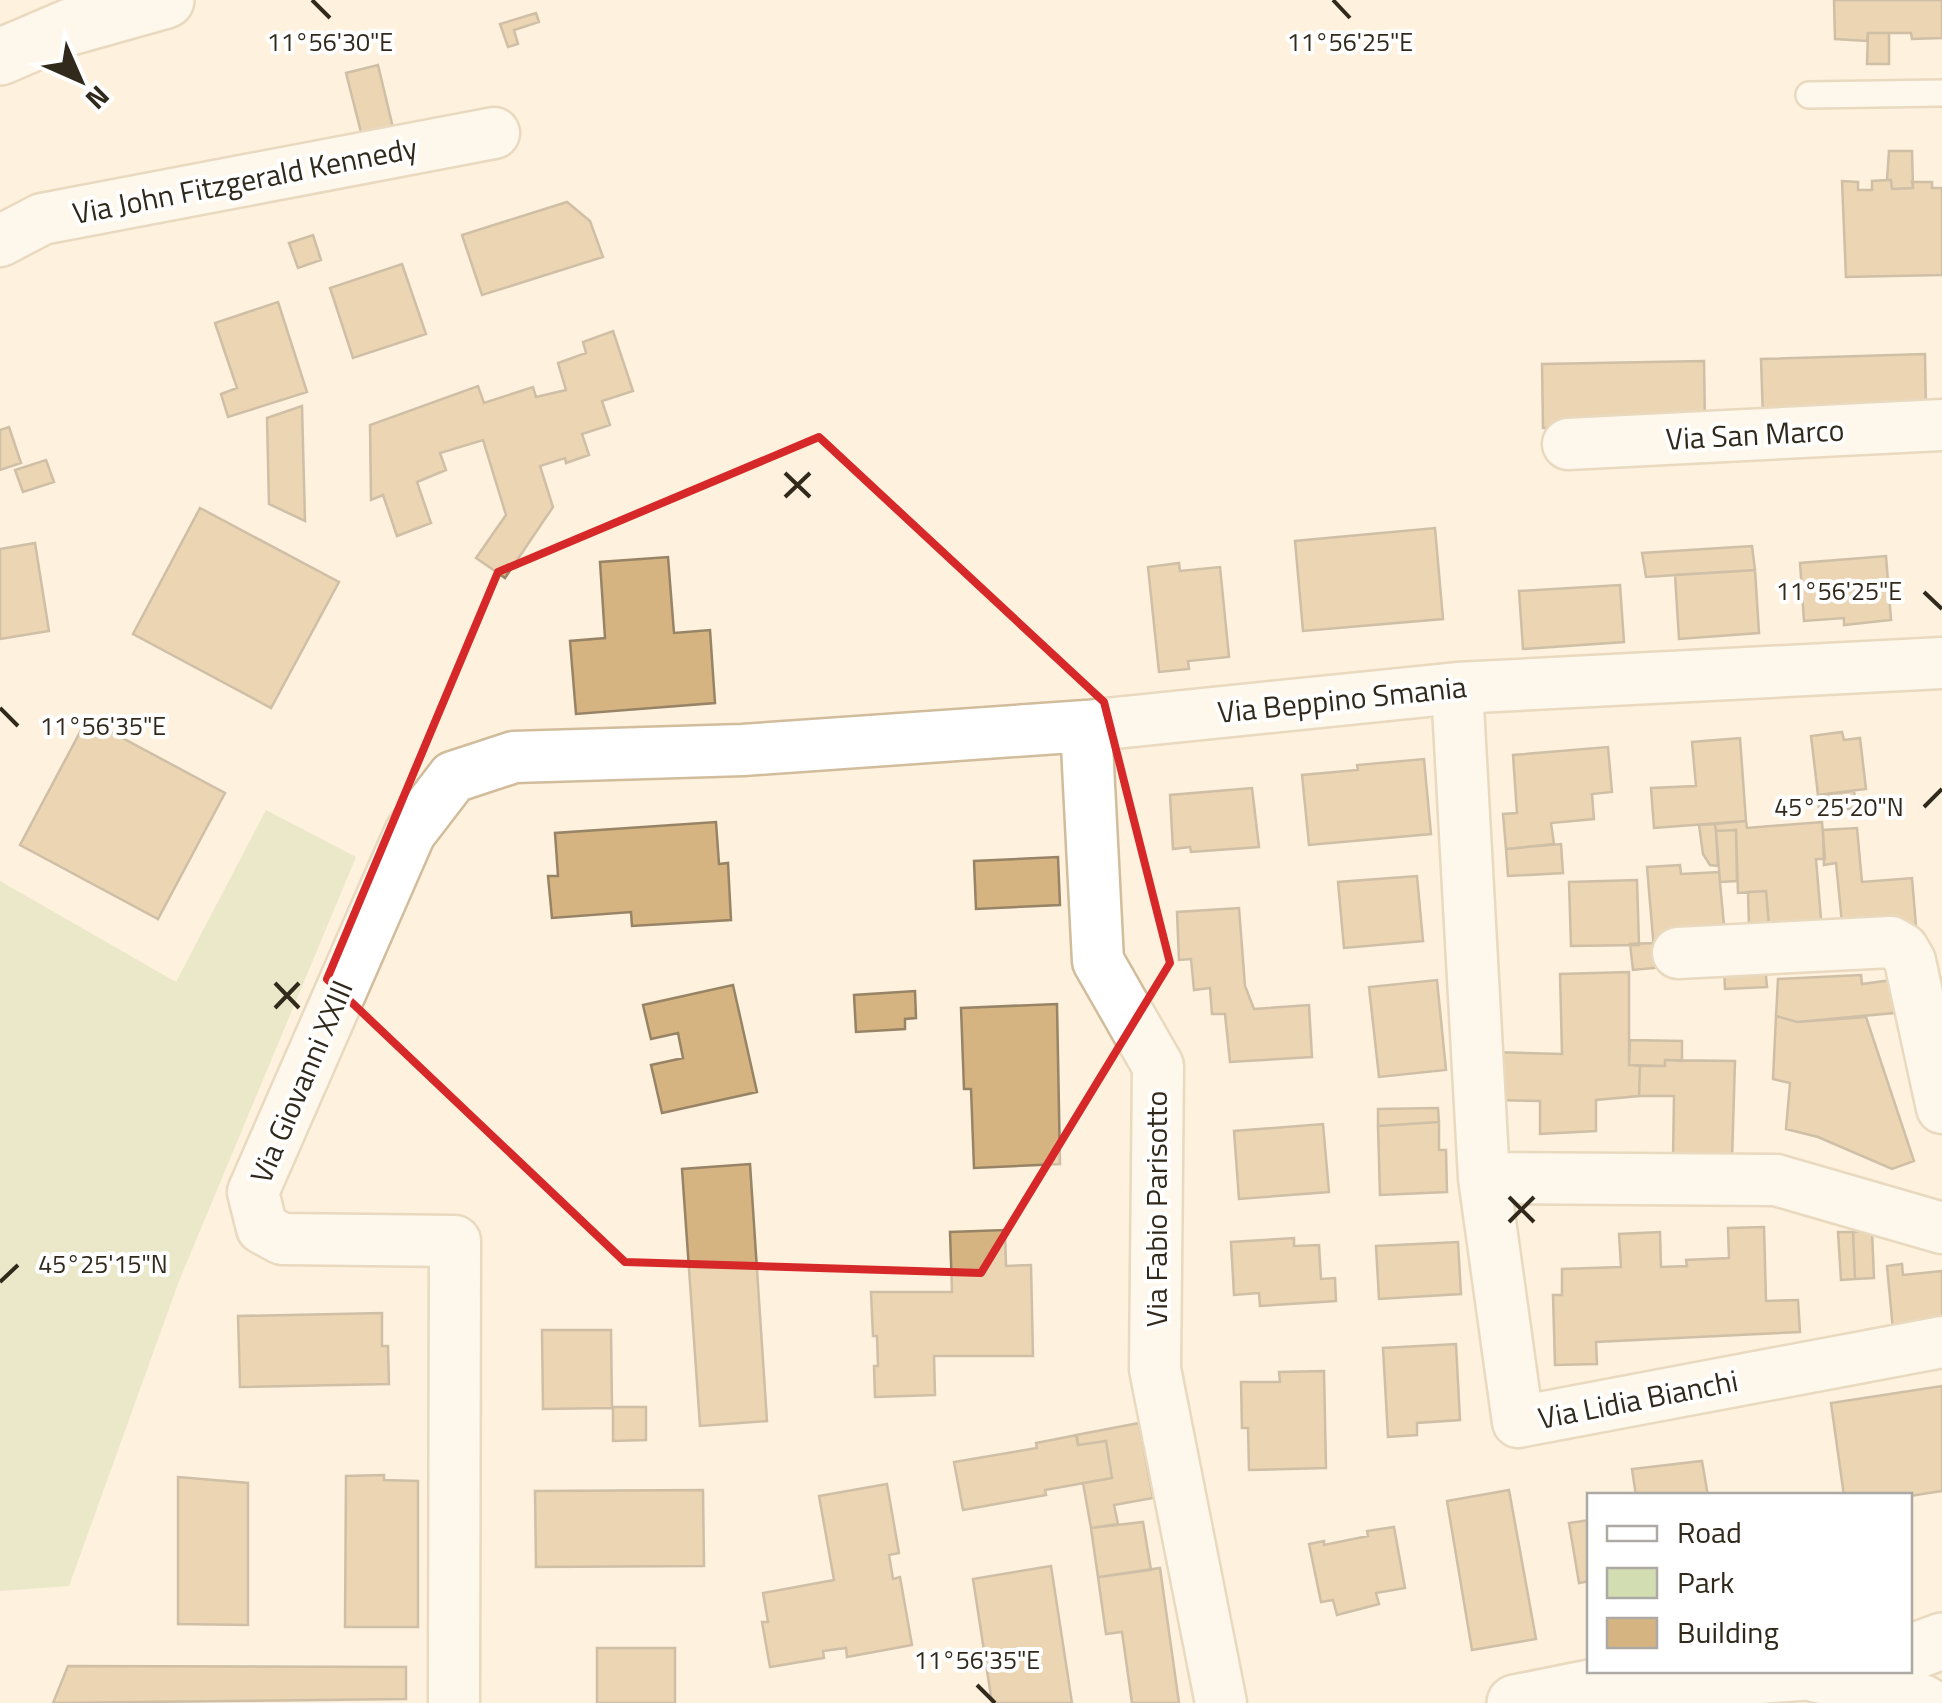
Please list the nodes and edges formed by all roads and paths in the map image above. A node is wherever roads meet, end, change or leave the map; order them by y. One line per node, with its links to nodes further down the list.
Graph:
1 (166, 0): 2 (main road)
2 (0, 57)
3 (1942, 93): 4 (lane)
4 (1809, 95)
5 (494, 133): 6 (street, Via John Fitzgerald Kennedy)
6 (0, 240)
7 (1942, 425): 8 (street, Via San Marco)
8 (1568, 444)
9 (1942, 662): 10 (street, Via Beppino Smania)
10 (1457, 688): 11 (street, Via Beppino Smania); 15 (street, Via Lidia Bianchi)
11 (1086, 726): 12 (street, Via Beppino Smania); 23 (street, Via Fabio Parisotto)
12 (742, 750): 22 (street, Via Giovanni XXIII)
13 (1678, 953): 14 (street)
14 (1942, 1108)
15 (1484, 1178): 16 (street); 17 (street, Via Lidia Bianchi)
16 (1942, 1228)
17 (1942, 1342)
18 (1942, 1642): 19 (main road)
19 (1912, 1652)
20 (1809, 1673): 24 (main road)
21 (1827, 1673): 25 (main road)
22 (454, 1703)
23 (1220, 1703)
24 (1515, 1703)
25 (1923, 1703)

